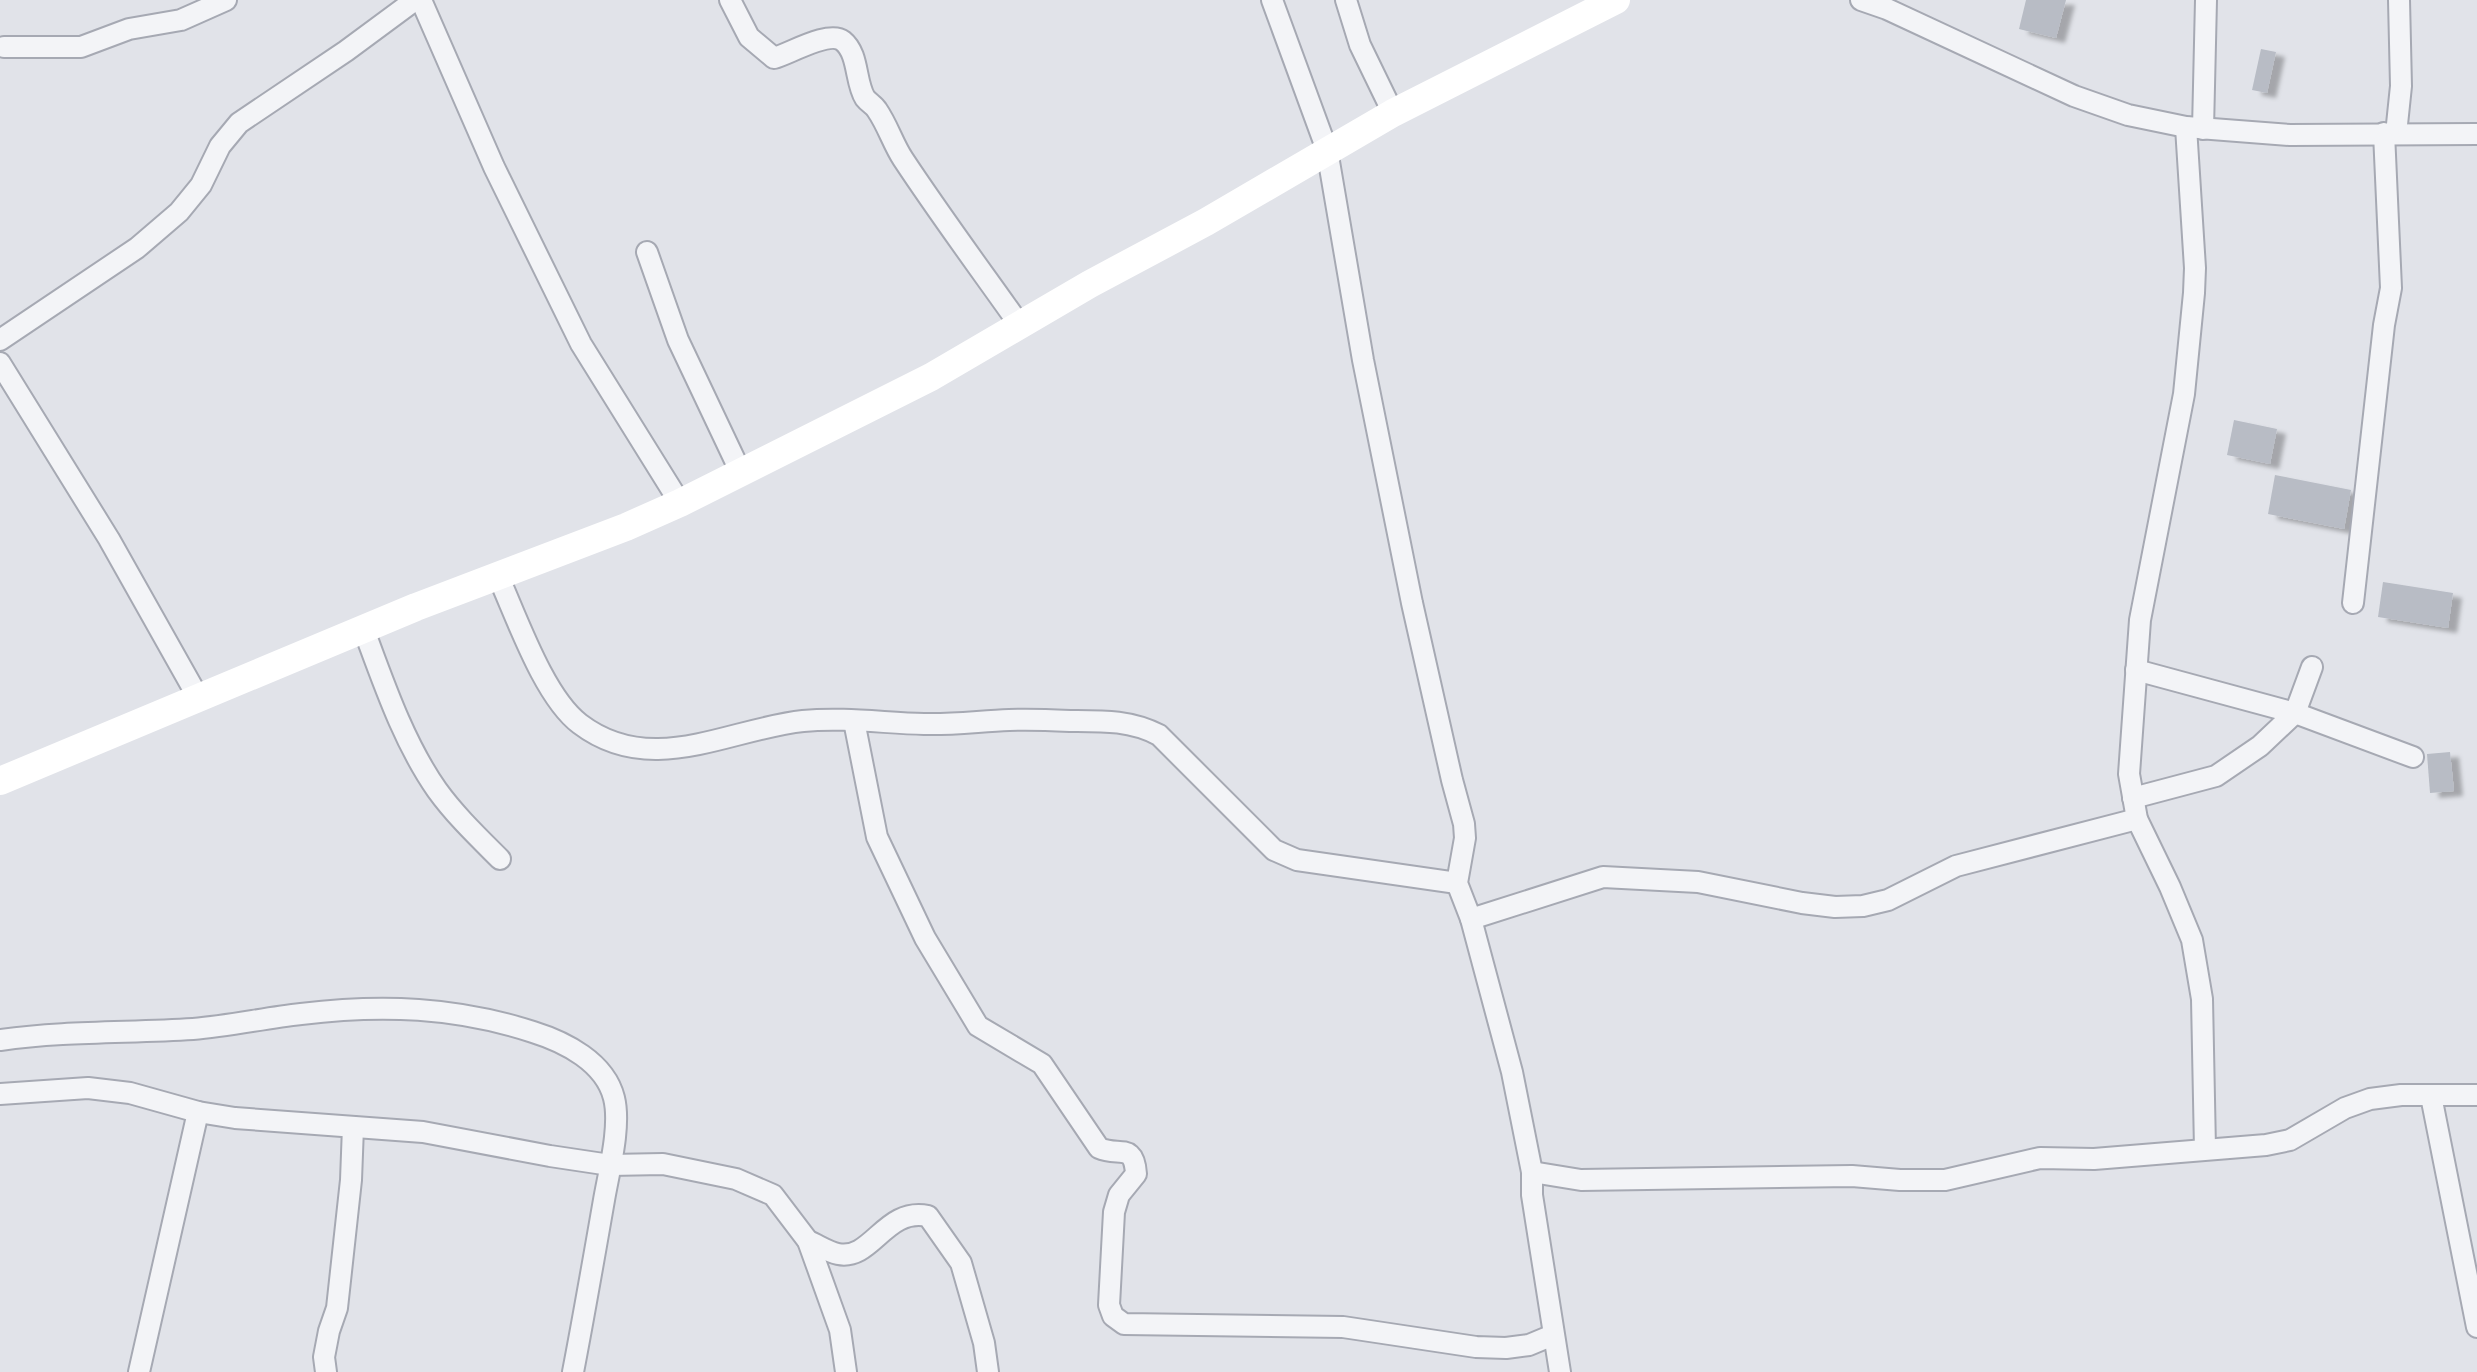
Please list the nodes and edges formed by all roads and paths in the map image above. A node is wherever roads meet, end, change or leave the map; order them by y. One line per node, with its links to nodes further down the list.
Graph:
1 (226, 0): 11 (street)
2 (415, 0): 19 (street)
3 (421, 0): 22 (street)
4 (730, 0): 18 (street)
5 (1272, 0): 16 (street)
6 (1346, 0): 12 (street)
7 (1616, 0): 12 (street)
8 (1861, 0): 13 (street)
9 (2206, 0): 13 (street)
10 (2399, 0): 14 (street)
11 (1, 48)
12 (1393, 113): 16 (street)
13 (2194, 128): 14 (street); 27 (street)
14 (2390, 133): 15 (street); 24 (street)
15 (2477, 134)
16 (1327, 150): 18 (street); 36 (street)
17 (647, 252): 21 (street)
18 (1019, 324): 21 (street)
19 (0, 340)
20 (0, 363): 28 (street)
21 (741, 473): 22 (street)
22 (680, 503): 23 (street)
23 (498, 576): 25 (street); 30 (street)
24 (2353, 603)
25 (364, 630): 28 (street); 35 (street)
26 (2312, 667): 29 (street)
27 (2136, 670): 29 (street); 33 (street)
28 (199, 699): 32 (street)
29 (2295, 713): 31 (street); 33 (street)
30 (854, 721): 36 (street); 49 (street)
31 (2413, 757)
32 (0, 781)
33 (2133, 798): 34 (street)
34 (2137, 819): 37 (street); 44 (street)
35 (500, 859)
36 (1457, 883): 37 (street)
37 (1471, 919): 46 (street)
38 (0, 1040): 45 (street)
39 (0, 1094): 42 (street)
40 (2477, 1095): 41 (street)
41 (2431, 1096): 44 (street); 48 (street)
42 (198, 1112): 43 (street); 50 (street)
43 (353, 1127): 45 (street); 51 (street)
44 (2205, 1149): 46 (street)
45 (610, 1165): 47 (street); 52 (street)
46 (1532, 1172): 49 (street)
47 (808, 1241): 53 (street); 54 (street)
48 (2477, 1327)
49 (1553, 1335): 55 (street)
50 (139, 1372)
51 (326, 1372)
52 (573, 1372)
53 (846, 1372)
54 (988, 1372)
55 (1560, 1372)

